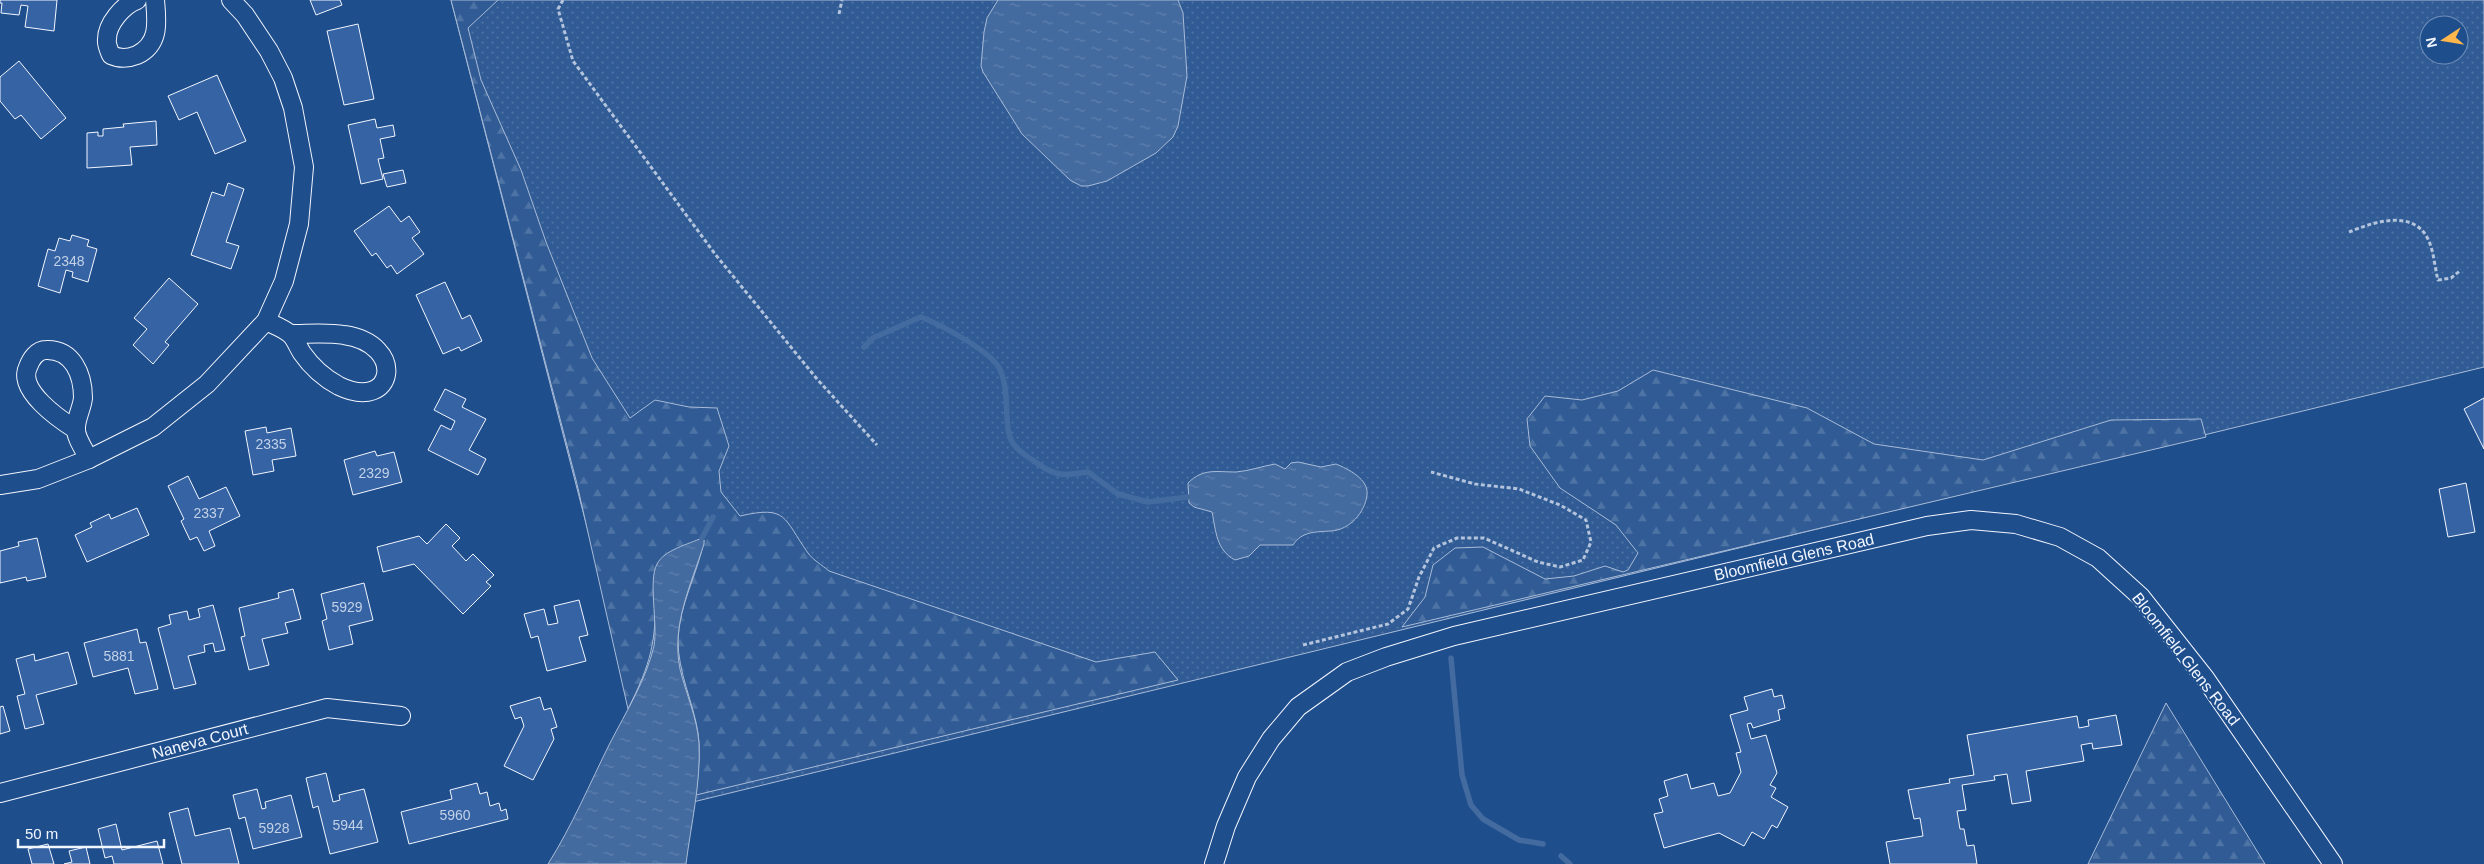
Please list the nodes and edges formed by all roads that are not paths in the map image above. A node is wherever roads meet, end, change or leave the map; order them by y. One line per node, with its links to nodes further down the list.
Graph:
1 (137, 0): 2 (street)
2 (155, 0)
3 (231, 0): 4 (street)
4 (266, 321): 5 (street); 7 (street)
5 (290, 334): 5 (street)
6 (76, 429): 7 (street)
7 (88, 460): 8 (street)
8 (0, 485)
9 (401, 716): 10 (street, Naneva Court)
10 (0, 792)
11 (1214, 864): 12 (street, Bloomfield Glens Road)
12 (2332, 864)

